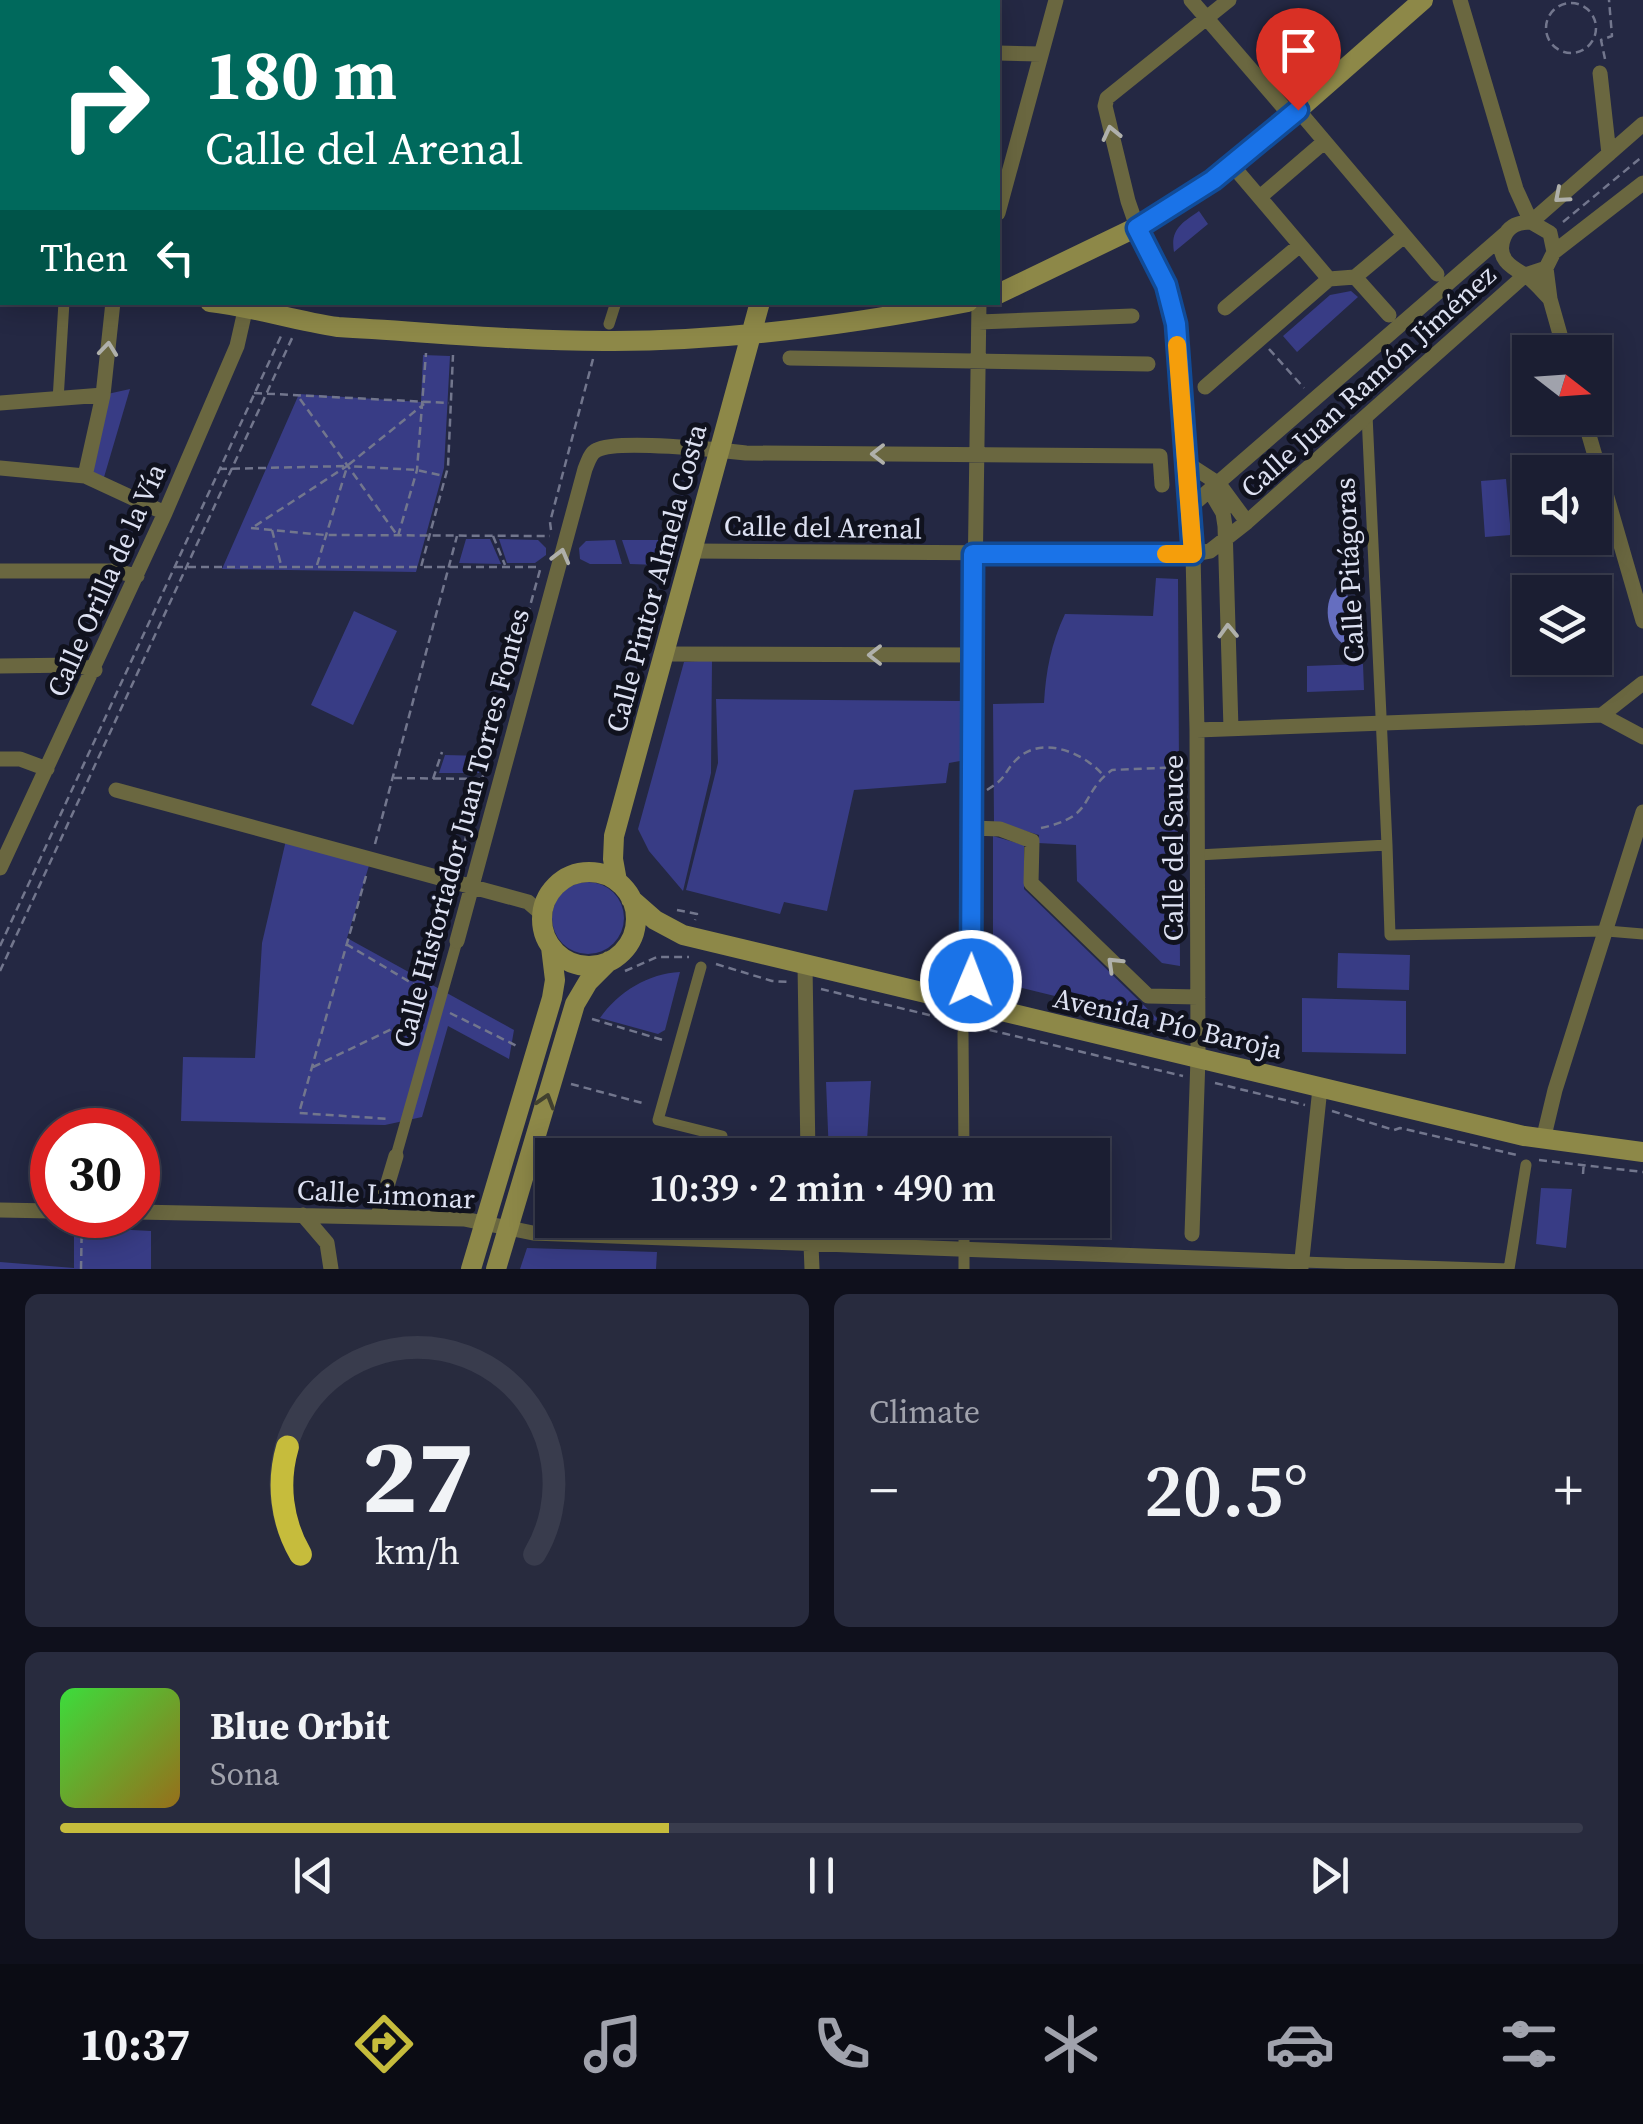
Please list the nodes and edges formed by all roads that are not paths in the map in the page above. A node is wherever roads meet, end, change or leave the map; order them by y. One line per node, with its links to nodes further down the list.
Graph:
1 (1056, 0): 8 (street)
2 (1191, 0): 6 (street)
3 (1230, 0): 6 (street)
4 (1423, 0): 10 (main road)
5 (1460, 0): 16 (street)
6 (1207, 18): 10 (street); 20 (street, Calle del Sauce, one-way to 6)
7 (1000, 53): 8 (street)
8 (1042, 54): 18 (street)
9 (1600, 73): 13 (street)
10 (1294, 113): 12 (street); 14 (main road)
11 (1643, 124): 13 (street)
12 (1324, 142): 17 (street); 22 (street)
13 (1609, 154): 19 (street, one-way to 19)
14 (1232, 165): 17 (street); 20 (main road)
15 (1643, 183): 24 (street)
16 (1516, 189): 19 (street); 21 (street)
17 (1260, 197): 23 (street)
18 (1000, 206)
19 (1532, 222): 21 (street); 24 (street)
20 (1137, 228): 30 (main road); 58 (street, Calle del Sauce)
21 (1508, 232): 27 (street); 62 (street, Calle Juan Ramón Jiménez)
22 (1404, 236): 26 (street); 28 (street)
23 (1300, 245): 29 (street); 39 (street)
24 (1554, 252): 25 (street)
25 (1546, 268): 27 (street); 31 (street)
26 (1437, 274)
27 (1525, 275): 31 (street); 54 (street, Calle Juan Ramón Jiménez)
28 (1355, 277): 29 (street); 41 (street)
29 (1329, 279): 50 (street)
30 (1000, 293)
31 (1550, 298): 46 (street)
32 (64, 305): 52 (street)
33 (112, 305): 51 (street, one-way to 33)
34 (247, 305): 45 (main road); 64 (street, Calle Orilla de la Vía)
35 (615, 305): 44 (street)
36 (759, 305): 45 (main road, Calle Pintor Almela Costa)
37 (933, 305): 40 (main road)
38 (979, 305): 43 (street)
39 (1224, 308)
40 (886, 309): 45 (main road)
41 (1388, 315)
42 (1132, 316): 43 (street)
43 (979, 322): 48 (street)
44 (609, 324)
45 (751, 334): 56 (main road, Calle Pintor Almela Costa)
46 (1561, 335)
47 (790, 358): 48 (street)
48 (978, 363): 49 (street); 57 (street)
49 (1148, 364)
50 (1205, 387)
51 (102, 395): 52 (street); 60 (street)
52 (58, 400): 53 (street)
53 (0, 403)
54 (1367, 414): 65 (street, Calle Juan Ramón Jiménez); 79 (street, Calle Pitágoras)
55 (1589, 435): 72 (street)
56 (719, 449): 57 (street, one-way to 56); 67 (main road, Calle Pintor Almela Costa); 94 (street, Calle Historiador Juan Torres Fontes, one-way to 56)
57 (976, 454): 61 (street); 68 (street)
58 (1185, 462): 62 (street); 63 (street, Calle del Sauce)
59 (0, 468): 60 (street)
60 (85, 476): 64 (street)
61 (1162, 485)
62 (1214, 488): 63 (street, Calle Juan Ramón Jiménez); 65 (street); 66 (street)
63 (1189, 508): 69 (street, Calle del Sauce)
64 (166, 512): 71 (street, Calle Orilla de la Vía)
65 (1248, 522): 66 (street, Calle Juan Ramón Jiménez)
66 (1225, 540): 69 (street, Calle Juan Ramón Jiménez); 80 (street, one-way to 66)
67 (692, 551): 68 (street, Calle del Arenal); 73 (main road, Calle Pintor Almela Costa)
68 (973, 554): 69 (street, Calle del Arenal); 74 (street)
69 (1193, 554): 81 (street, Calle del Sauce)
70 (0, 571): 71 (street)
71 (137, 576): 76 (street, Calle Orilla de la Vía)
72 (1643, 622)
73 (664, 654): 74 (street, one-way to 73); 88 (main road, Calle Pintor Almela Costa)
74 (973, 656): 87 (street)
75 (0, 666): 76 (street)
76 (94, 670): 84 (street, Calle Orilla de la Vía)
77 (1643, 683): 78 (street)
78 (1602, 715): 79 (street); 82 (street)
79 (1382, 723): 80 (street); 89 (street, Calle Pitágoras)
80 (1231, 729): 81 (street)
81 (1198, 730): 90 (street, Calle del Sauce)
82 (1643, 737)
83 (0, 759): 84 (street)
84 (47, 769): 91 (street, Calle Orilla de la Vía)
85 (116, 790): 94 (street)
86 (1643, 812): 97 (street)
87 (972, 828): 105 (street, one-way to 87); 106 (street)
88 (614, 836): 92 (main road, Calle Pintor Almela Costa); 93 (main road, Calle Pintor Almela Costa)
89 (1387, 845): 90 (street); 97 (street, Calle Pitágoras)
90 (1198, 855): 105 (street, Calle del Sauce)
91 (0, 868)
92 (585, 872): 93 (main road); 96 (main road)
93 (617, 881): 95 (main road)
94 (472, 886): 96 (street); 100 (street, Calle Historiador Juan Torres Fontes)
95 (631, 899): 99 (main road, Avenida Pío Baroja); 102 (main road)
96 (539, 905): 101 (main road)
97 (1606, 932): 98 (street); 113 (street)
98 (1643, 934)
99 (687, 936): 102 (main road, Avenida Pío Baroja); 104 (main road, Avenida Pío Baroja)
100 (457, 941): 115 (street, Calle Historiador Juan Torres Fontes)
101 (551, 946): 102 (main road); 122 (main road)
102 (618, 961): 123 (main road, one-way to 102)
103 (704, 963): 110 (street)
104 (805, 975): 106 (main road, Avenida Pío Baroja); 111 (street)
105 (1198, 997): 108 (street, Calle del Sauce)
106 (969, 1004): 108 (main road, Avenida Pío Baroja)
107 (963, 1033): 112 (street)
108 (1198, 1069): 109 (main road, Avenida Pío Baroja); 125 (street, Calle del Sauce)
109 (1319, 1098): 113 (main road, Avenida Pío Baroja); 130 (street)
110 (722, 1138)
111 (808, 1138)
112 (964, 1138)
113 (1543, 1140): 114 (main road, Avenida Pío Baroja)
114 (1643, 1152)
115 (396, 1156): 121 (street, Calle Historiador Juan Torres Fontes)
116 (1525, 1160): 136 (street)
117 (0, 1210): 118 (street)
118 (30, 1210)
119 (160, 1212): 120 (street, Calle Limonar)
120 (302, 1215): 121 (street, Calle Limonar); 131 (street)
121 (378, 1216): 122 (street, Calle Limonar)
122 (484, 1224): 123 (street, Calle Limonar); 132 (main road)
123 (508, 1228): 124 (street, Calle Limonar); 133 (main road)
124 (535, 1233)
125 (1192, 1234)
126 (697, 1238): 128 (street, Calle Limonar)
127 (964, 1238): 129 (street)
128 (810, 1241): 129 (street, Calle Limonar); 134 (street)
129 (964, 1248): 130 (street, Calle Limonar); 135 (street)
130 (1302, 1266): 136 (street)
131 (331, 1269)
132 (471, 1269)
133 (496, 1269)
134 (812, 1269)
135 (964, 1269)
136 (1509, 1269)

